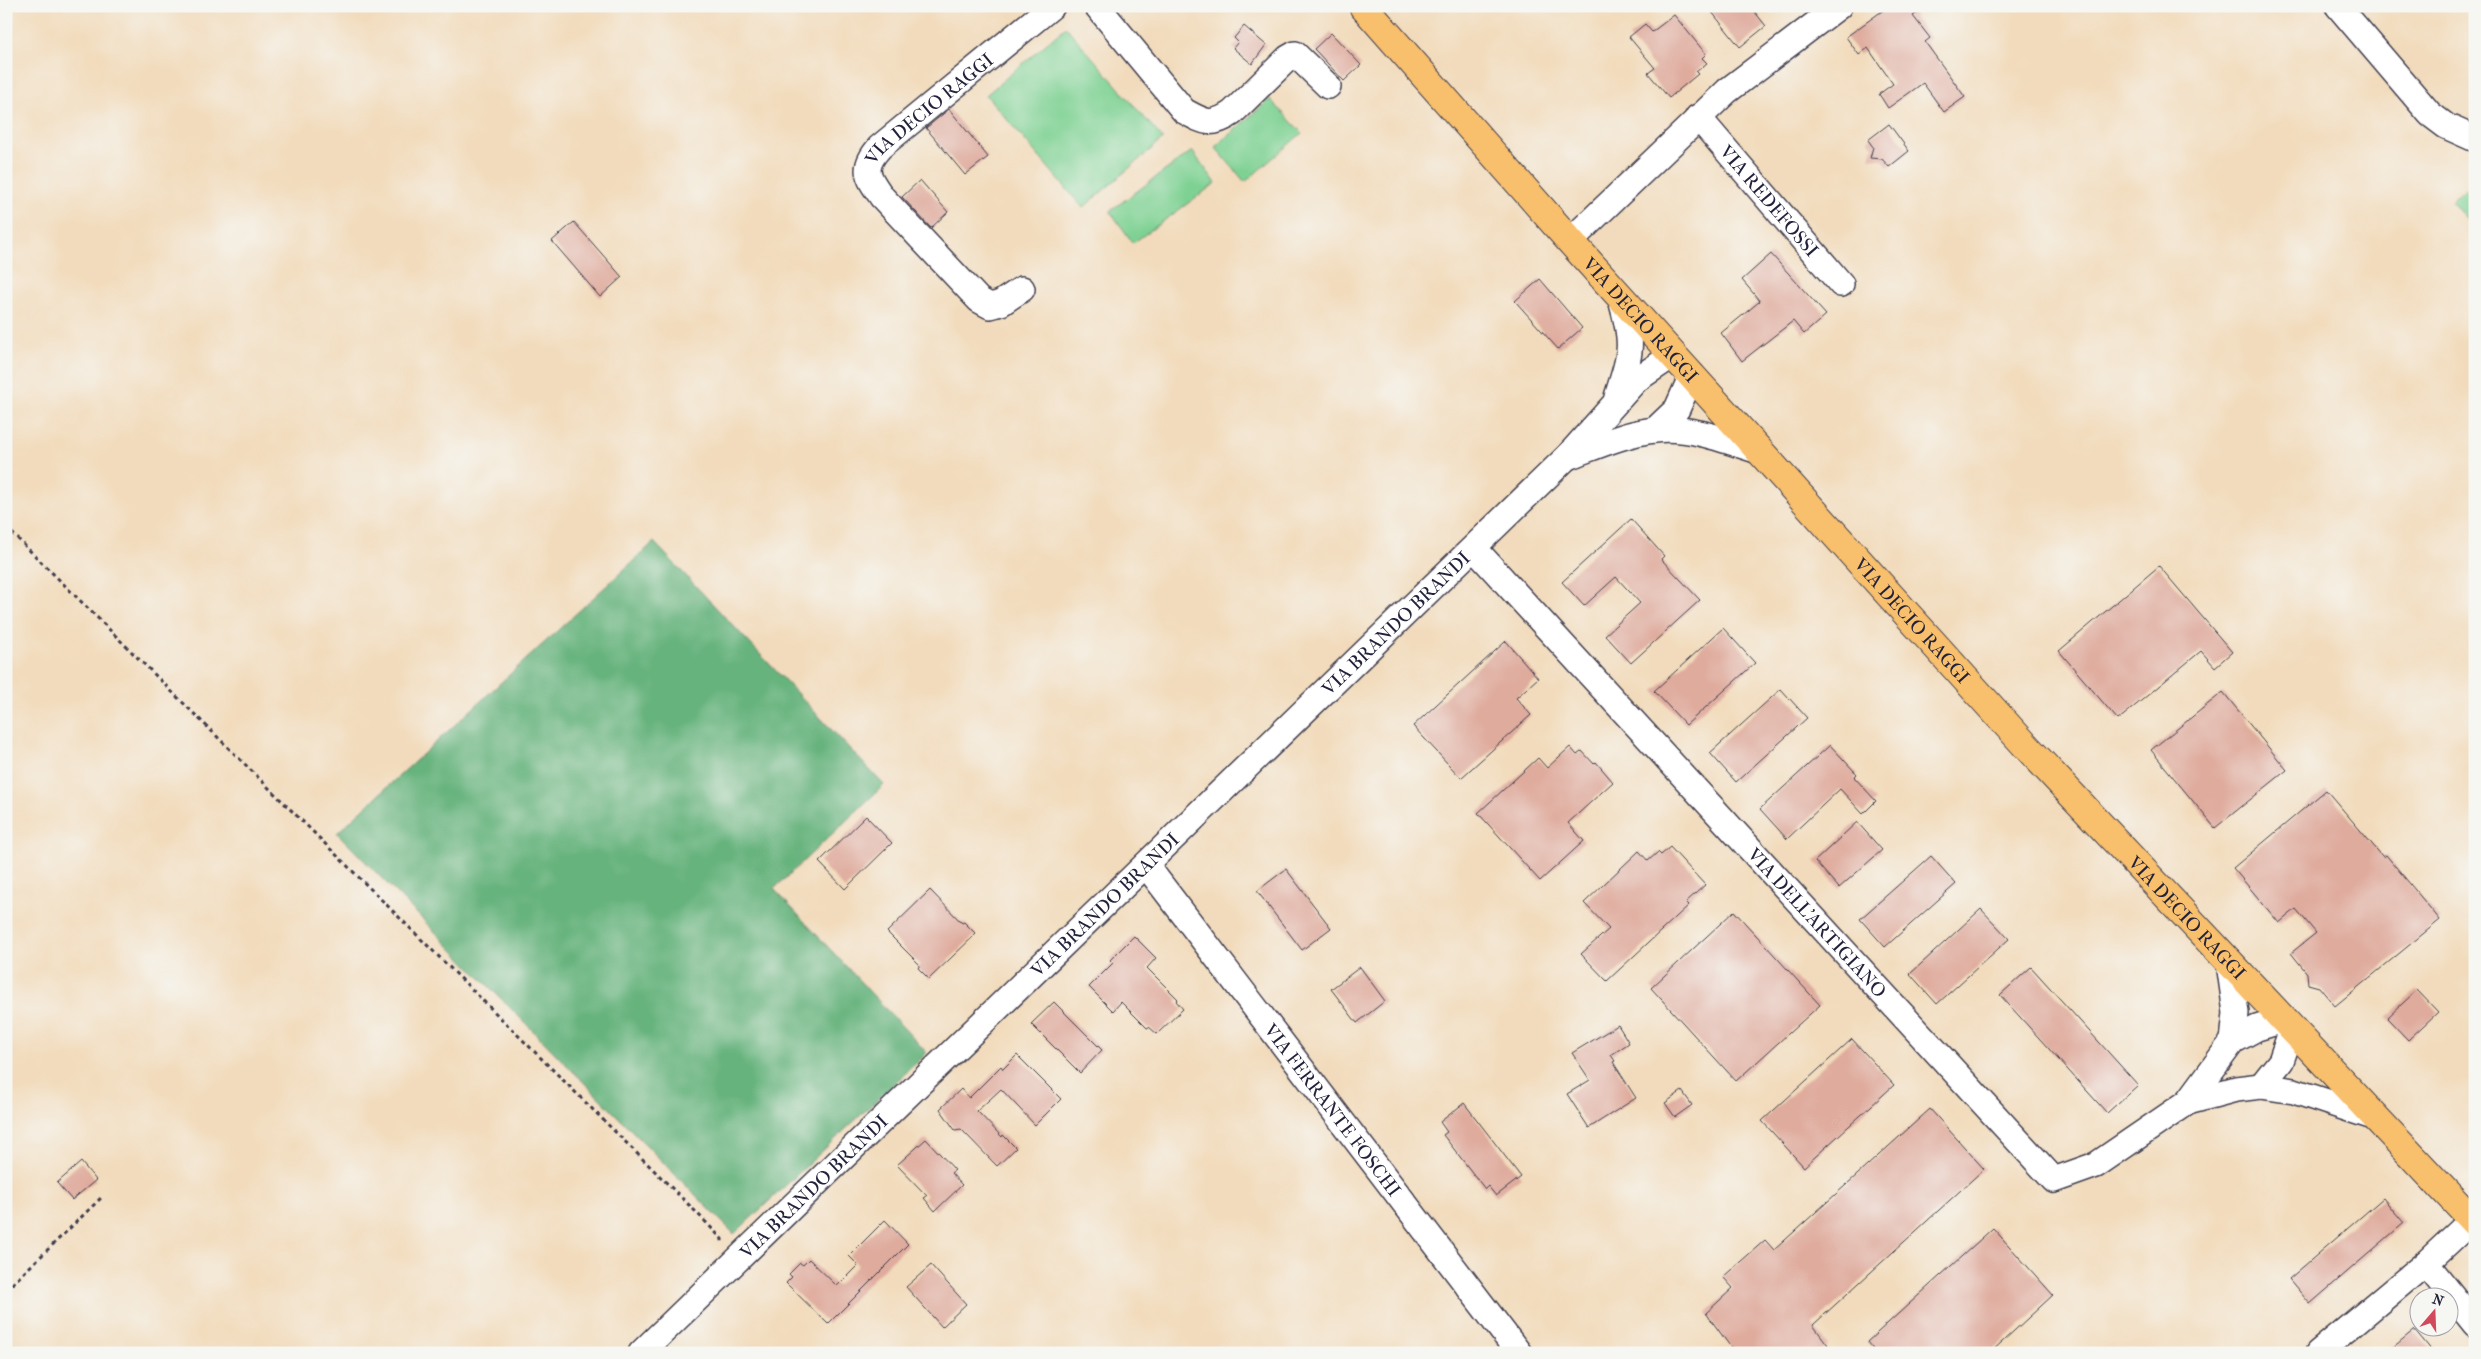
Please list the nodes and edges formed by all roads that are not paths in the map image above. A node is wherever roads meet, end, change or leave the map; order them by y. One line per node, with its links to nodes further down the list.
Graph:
1 (1052, 6): 11 (street, VIA DECIO RAGGI)
2 (1097, 6): 6 (street)
3 (1362, 6): 9 (main road, VIA DECIO RAGGI)
4 (1838, 6): 7 (street)
5 (2338, 6): 8 (street)
6 (1328, 86)
7 (1698, 117): 9 (street); 10 (street, VIA REDEFOSSI)
8 (2475, 139)
9 (1570, 240): 12 (main road, VIA DECIO RAGGI)
10 (1841, 284)
11 (1022, 289)
12 (1620, 296): 13 (main road, VIA DECIO RAGGI); 15 (street, VIA BRANDO BRANDI)
13 (1673, 354): 14 (main road, VIA DECIO RAGGI); 15 (street, VIA BRANDO BRANDI)
14 (1692, 375): 16 (street); 17 (main road, VIA DECIO RAGGI)
15 (1616, 400): 18 (street, VIA BRANDO BRANDI)
16 (1656, 430): 17 (street, VIA BRANDO BRANDI); 18 (street, VIA BRANDO BRANDI)
17 (1761, 452): 21 (main road, VIA DECIO RAGGI)
18 (1568, 456): 19 (street, VIA BRANDO BRANDI)
19 (1474, 548): 20 (street, VIA BRANDO BRANDI); 25 (street, VIA DELL'ARTIGIANO)
20 (1146, 865): 30 (street, VIA BRANDO BRANDI); 31 (street, VIA FERRANTE FOSCHI)
21 (2229, 963): 22 (main road, VIA DECIO RAGGI); 23 (street)
22 (2287, 1025): 23 (street, VIA DELL'ARTIGIANO); 24 (street); 26 (main road, VIA DECIO RAGGI)
23 (2233, 1041): 25 (street, VIA DELL'ARTIGIANO)
24 (2261, 1086): 25 (street, VIA DELL'ARTIGIANO); 26 (street, VIA DELL'ARTIGIANO)
25 (2188, 1102)
26 (2376, 1118): 27 (main road, VIA DECIO RAGGI)
27 (2473, 1221): 28 (street)
28 (2426, 1263): 29 (street); 32 (street)
29 (2475, 1324)
30 (641, 1353)
31 (1519, 1353)
32 (2318, 1353)

